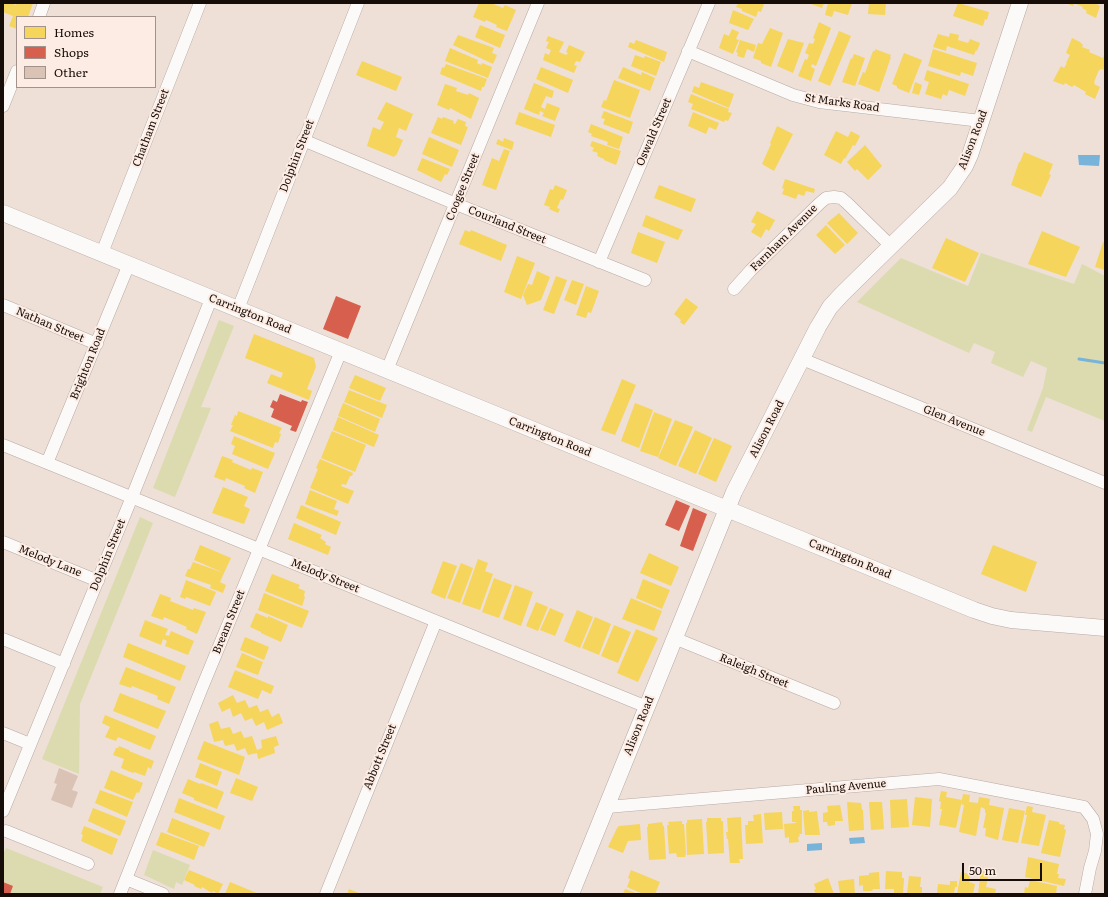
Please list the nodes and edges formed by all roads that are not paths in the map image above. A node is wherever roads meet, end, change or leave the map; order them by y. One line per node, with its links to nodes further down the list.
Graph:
1 (44, 3): 7 (street)
2 (200, 3): 16 (street, Chatham Street)
3 (358, 3): 12 (street, Dolphin Street)
4 (538, 3): 13 (street, Coogee Street)
5 (709, 3): 8 (street, Oswald Street)
6 (1020, 3): 11 (main road, Alison Road)
7 (39, 16)
8 (688, 51): 11 (street, St Marks Road); 17 (street, Oswald Street)
9 (16, 74): 10 (street)
10 (3, 106)
11 (981, 122): 15 (main road, Alison Road)
12 (303, 140): 13 (street, Courland Street); 23 (street, Dolphin Street)
13 (456, 204): 17 (street, Courland Street); 27 (street, Coogee Street)
14 (3, 213): 16 (main road, Carrington Road)
15 (891, 246): 20 (street, Farnham Avenue); 26 (main road, Alison Road)
16 (102, 253): 18 (main road, Carrington Road)
17 (599, 262): 19 (street, Courland Street)
18 (129, 264): 21 (main road, Carrington Road); 24 (street, Brighton Road)
19 (645, 280)
20 (734, 289)
21 (211, 299): 23 (main road, Carrington Road); 31 (street, Dolphin Street)
22 (3, 305): 24 (street, Nathan Street)
23 (238, 309): 25 (main road, Carrington Road)
24 (97, 344): 29 (street, Brighton Road)
25 (340, 351): 27 (main road, Carrington Road); 34 (street, Bream Street)
26 (802, 359): 30 (street, Glen Avenue); 32 (main road, Alison Road)
27 (387, 370): 32 (main road, Carrington Road)
28 (3, 445): 29 (street, Melody Street)
29 (47, 463): 31 (street, Melody Street)
30 (1105, 483)
31 (132, 498): 34 (street, Melody Street); 35 (street, Dolphin Street)
32 (726, 509): 37 (main road, Carrington Road); 38 (main road, Alison Road)
33 (3, 542): 35 (street, Melody Lane)
34 (259, 549): 36 (street, Melody Street); 50 (street, Bream Street)
35 (98, 580): 40 (street, Dolphin Street)
36 (436, 621): 42 (street, Melody Street); 53 (street, Abbott Street)
37 (1105, 628)
38 (674, 638): 41 (street, Raleigh Street); 42 (main road, Alison Road)
39 (3, 639): 40 (street)
40 (64, 664): 44 (street, Dolphin Street)
41 (834, 704)
42 (647, 707): 45 (main road, Alison Road)
43 (3, 733): 44 (street)
44 (30, 744): 46 (street, Dolphin Street)
45 (607, 807): 54 (main road, Alison Road); 55 (street, Pauling Avenue)
46 (3, 811)
47 (3, 818): 48 (street)
48 (4, 833): 49 (street)
49 (88, 864)
50 (126, 879): 51 (street, Bream Street); 52 (street)
51 (120, 894)
52 (163, 894)
53 (326, 894)
54 (571, 894)
55 (1085, 894)

